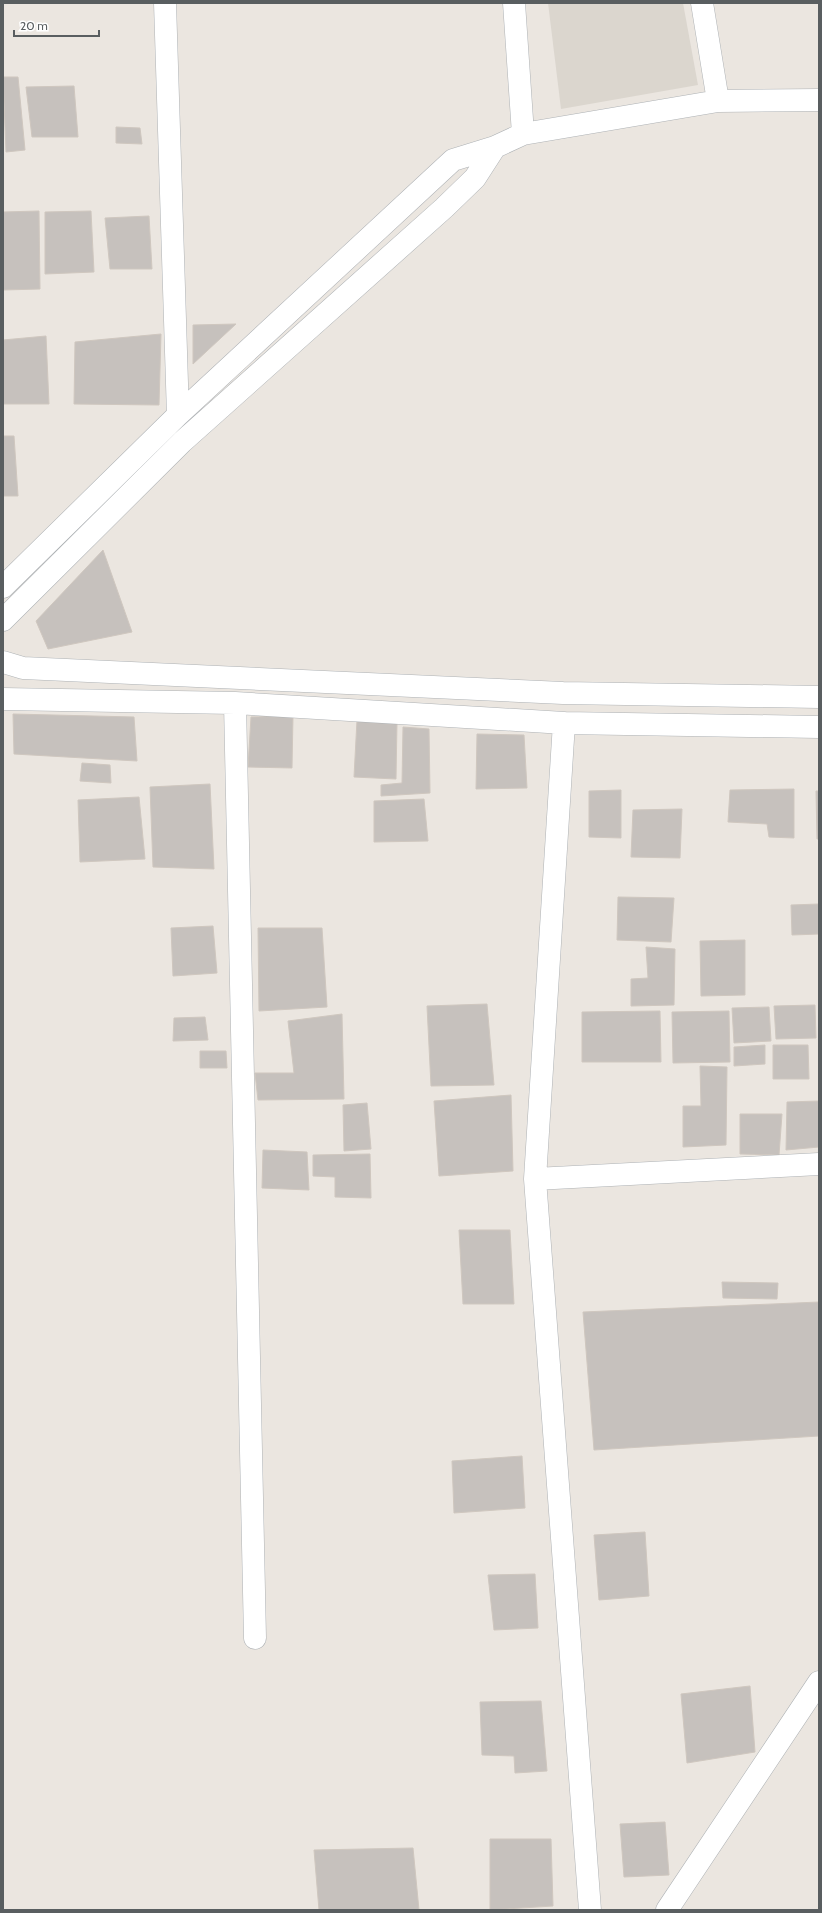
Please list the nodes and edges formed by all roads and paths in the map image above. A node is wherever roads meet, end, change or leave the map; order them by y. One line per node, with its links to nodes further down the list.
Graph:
1 (165, 3): 8 (street)
2 (514, 3): 6 (street)
3 (702, 3): 5 (street)
4 (819, 100): 5 (street)
5 (718, 101): 6 (street)
6 (523, 134): 7 (street)
7 (495, 148): 8 (street); 10 (street)
8 (178, 416): 9 (street)
9 (3, 587)
10 (3, 620)
11 (3, 662): 12 (street)
12 (819, 697)
13 (3, 699): 14 (street)
14 (235, 703): 15 (street); 19 (street)
15 (564, 723): 16 (street); 18 (street)
16 (819, 727)
17 (819, 1164): 18 (street)
18 (535, 1179): 21 (street)
19 (255, 1638)
20 (819, 1682): 22 (street)
21 (590, 1910)
22 (667, 1910)

